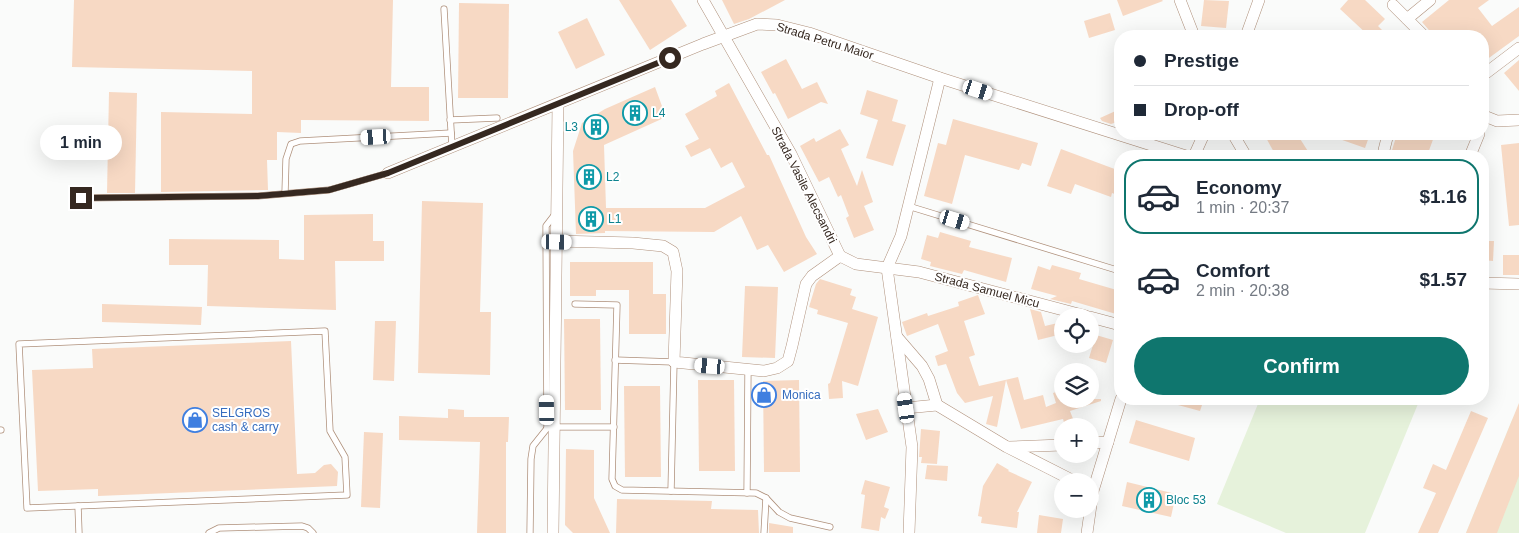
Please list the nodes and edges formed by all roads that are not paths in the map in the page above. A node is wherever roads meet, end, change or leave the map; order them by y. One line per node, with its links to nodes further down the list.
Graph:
1 (703, 0): 11 (street, Strada Vasile Alecsandri)
2 (1180, 0): 8 (street)
3 (1259, 0): 9 (street)
4 (1430, 0): 7 (street)
5 (1393, 5): 7 (street)
6 (444, 9): 17 (lane)
7 (1407, 20): 10 (street)
8 (1192, 30)
9 (1248, 30)
10 (1418, 30)
11 (724, 36): 14 (street, Strada Petru Maior); 15 (street, Strada Petru Maior); 31 (street, Strada Vasile Alecsandri)
12 (1519, 48): 13 (street)
13 (1489, 71)
14 (940, 78): 21 (street, Strada Petru Maior); 28 (street)
15 (558, 104): 23 (street, Strada Petru Maior); 29 (street)
16 (497, 118): 17 (lane)
17 (450, 120): 20 (lane)
18 (1489, 120): 19 (street)
19 (1519, 120)
20 (451, 133): 23 (lane); 26 (lane)
21 (1114, 133)
22 (1136, 140): 24 (street, Strada Petru Maior)
23 (452, 147): 25 (street, Strada Petru Maior)
24 (1167, 150)
25 (388, 173): 26 (lane)
26 (285, 193): 27 (lane)
27 (81, 198)
28 (908, 206): 32 (street); 33 (lane)
29 (557, 211): 30 (street); 47 (lane)
30 (557, 242): 42 (street); 47 (street)
31 (840, 256): 32 (street, Strada Vasile Alecsandri); 43 (street)
32 (887, 268): 37 (street, Strada Samuel Micu); 40 (street)
33 (1114, 269)
34 (1489, 283): 35 (street)
35 (1519, 284)
36 (575, 304): 41 (lane)
37 (1054, 308)
38 (1099, 320): 39 (street, Strada Samuel Micu)
39 (1114, 324)
40 (896, 337): 44 (street); 46 (street)
41 (615, 360): 42 (lane); 48 (lane)
42 (674, 362): 43 (street); 55 (lane)
43 (748, 369): 56 (lane)
44 (937, 405): 46 (street); 52 (street)
45 (1118, 405): 50 (street)
46 (906, 408): 67 (street)
47 (552, 425): 48 (lane); 64 (lane); 65 (street)
48 (614, 426): 55 (lane)
49 (1099, 442): 50 (street)
50 (1108, 442): 54 (street)
51 (1054, 444): 52 (street)
52 (1007, 447): 53 (street)
53 (1058, 473)
54 (1097, 473)
55 (671, 491): 56 (lane)
56 (747, 493): 57 (lane)
57 (766, 498): 60 (lane); 66 (lane)
58 (78, 506): 58 (lane); 61 (lane)
59 (1088, 518): 68 (street)
60 (830, 526)
61 (79, 533)
62 (209, 533): 63 (lane)
63 (313, 533)
64 (530, 533)
65 (554, 533)
66 (764, 533)
67 (909, 533)
68 (1087, 533)

